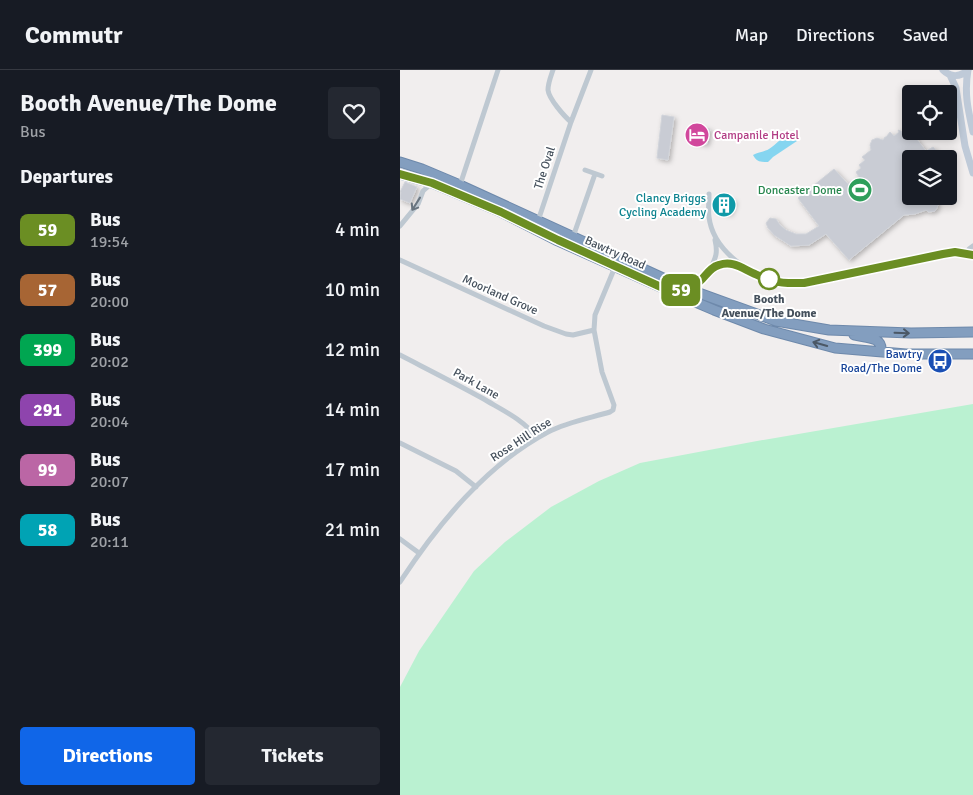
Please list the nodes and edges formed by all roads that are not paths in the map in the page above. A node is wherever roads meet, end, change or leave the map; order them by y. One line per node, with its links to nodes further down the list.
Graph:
1 (498, 70): 16 (street)
2 (553, 70): 7 (street)
3 (591, 70): 7 (street, The Oval)
4 (943, 70): 6 (street)
5 (968, 70): 6 (street); 8 (street)
6 (950, 75): 11 (street)
7 (571, 122): 18 (street, The Oval)
8 (973, 132)
9 (400, 162): 16 (highway, Bawtry Road)
10 (585, 170): 12 (street)
11 (973, 173)
12 (595, 174): 14 (street); 21 (street)
13 (402, 175): 15 (highway, Bawtry Road)
14 (602, 176)
15 (432, 183): 19 (street, one-way to 19); 25 (highway, Bawtry Road)
16 (460, 185): 18 (highway, Bawtry Road)
17 (709, 194): 20 (street)
18 (538, 221): 21 (highway, Bawtry Road)
19 (400, 226)
20 (713, 232): 26 (street); 27 (street)
21 (573, 238): 28 (highway, Bawtry Road)
22 (973, 246): 23 (street)
23 (970, 254): 26 (street)
24 (400, 260): 30 (street, Moorland Grove)
25 (615, 267): 29 (highway, Bawtry Road); 30 (street, Rose Hill Rise)
26 (744, 267): 27 (street)
27 (710, 270): 28 (street)
28 (685, 288): 29 (street); 31 (highway, Bawtry Road)
29 (674, 293): 33 (highway, Bawtry Road, one-way to 29)
30 (594, 330): 36 (street, Rose Hill Rise)
31 (829, 330): 32 (highway, Bawtry Road, one-way to 32); 33 (highway)
32 (973, 332)
33 (881, 352): 34 (highway, Bawtry Road)
34 (973, 354)
35 (400, 355): 36 (street, Park Lane)
36 (537, 438): 38 (street, Rose Hill Rise)
37 (400, 443): 38 (street)
38 (476, 487): 40 (street, Rose Hill Rise)
39 (400, 539): 40 (street)
40 (419, 553): 41 (street, Rose Hill Rise)
41 (400, 582)

